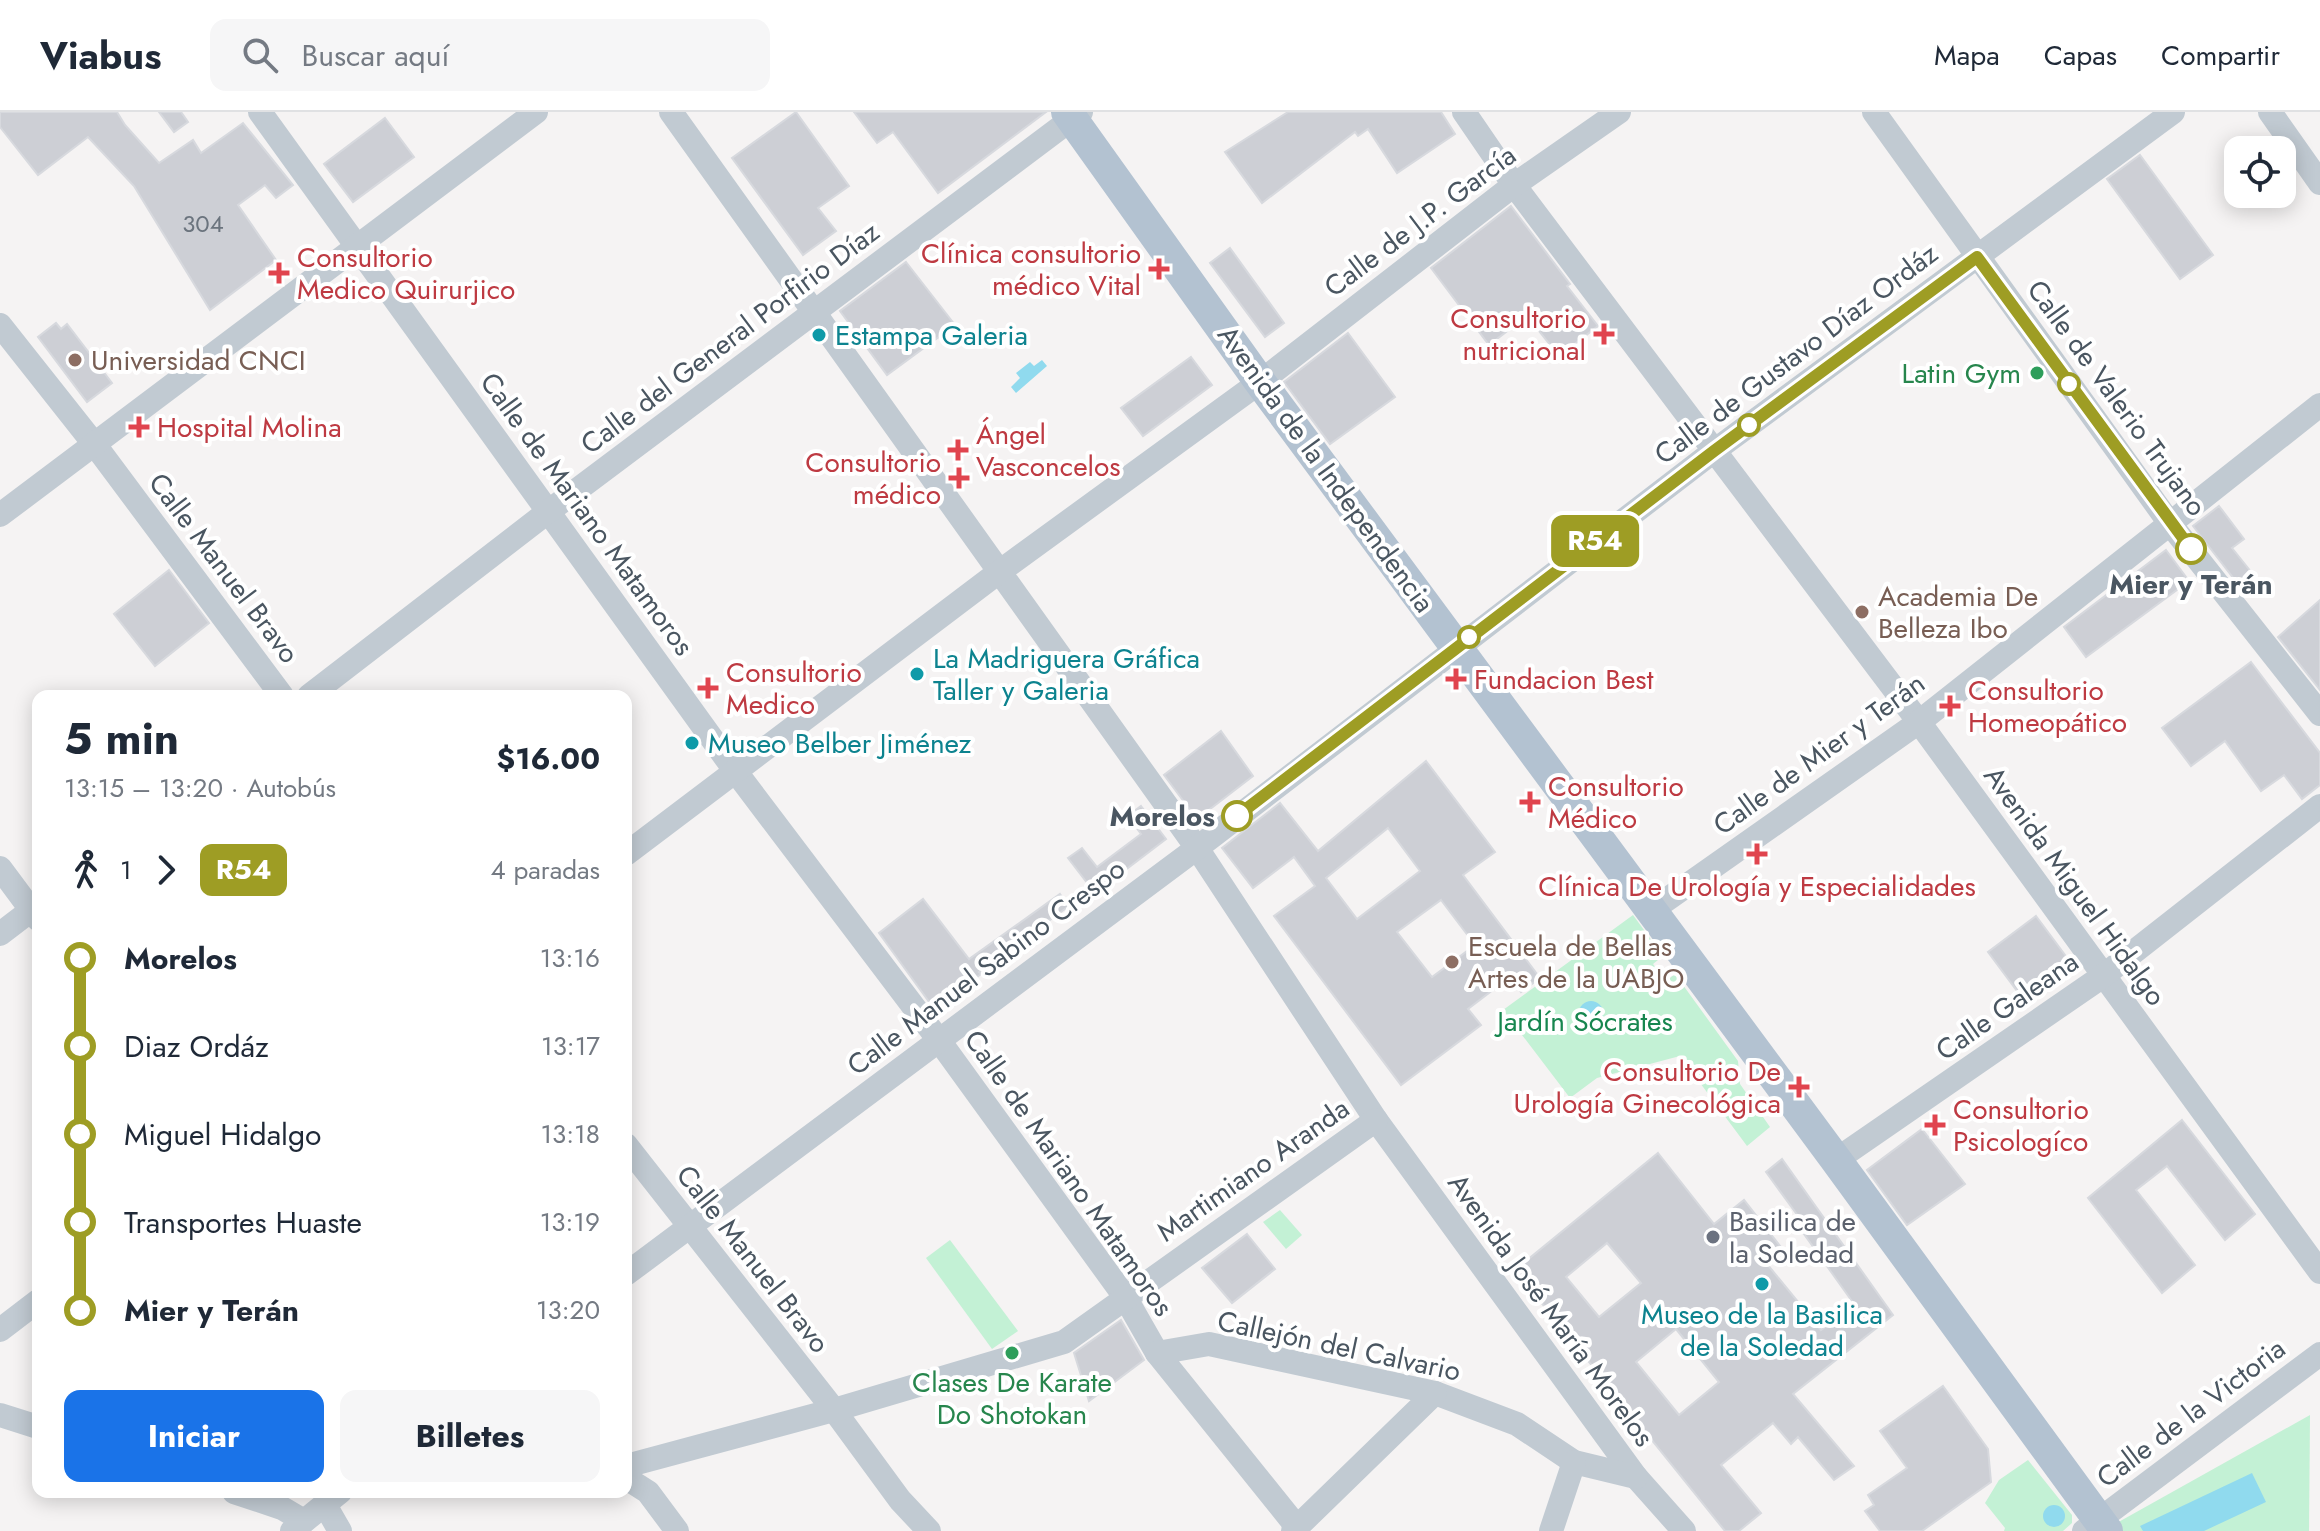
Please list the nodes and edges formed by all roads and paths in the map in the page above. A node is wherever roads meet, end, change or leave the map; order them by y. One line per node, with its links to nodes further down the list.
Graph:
1 (260, 112): 12 (street, Calle de Mariano Matamoros)
2 (536, 112): 12 (street)
3 (671, 112): 14 (street, Avenida José María Morelos)
4 (1464, 112): 11 (street, Avenida Miguel Hidalgo)
5 (1619, 112): 11 (street, Calle de J.P. García)
6 (1874, 112): 13 (street, Calle de Valerio Trujano)
7 (2173, 112): 13 (street, Calle de Gustavo Díaz Ordáz)
8 (2270, 112): 10 (street)
9 (1074, 115): 14 (street, Calle del General Porfirio Díaz); 16 (main road, Avenida de la Independencia)
10 (2320, 183)
11 (1514, 185): 16 (street, Calle de J.P. García); 19 (street, Avenida Miguel Hidalgo)
12 (357, 247): 18 (street); 20 (street, Calle de Mariano Matamoros)
13 (1977, 257): 19 (street, Calle de Gustavo Díaz Ordáz); 22 (street, Calle de Valerio Trujano)
14 (813, 313): 20 (street, Calle del General Porfirio Díaz); 23 (street, Avenida José María Morelos)
15 (0, 325): 18 (street, Calle Manuel Bravo)
16 (1260, 382): 23 (street, Calle de J.P. García); 24 (main road, Avenida de la Independencia)
17 (2320, 405): 22 (street, Calle de Mier y Terán)
18 (95, 445): 21 (street); 25 (street, Calle Manuel Bravo)
19 (1714, 451): 24 (street, Calle de Gustavo Díaz Ordáz); 28 (street, Avenida Miguel Hidalgo)
20 (549, 511): 26 (street, Calle del General Porfirio Díaz); 29 (street, Calle de Mariano Matamoros)
21 (0, 515)
22 (2171, 525): 27 (street, Calle de Valerio Trujano); 28 (street, Calle de Mier y Terán)
23 (999, 572): 29 (street, Calle de J.P. García); 31 (street, Avenida José María Morelos)
24 (1457, 646): 31 (street, Calle Manuel Sabino Crespo); 35 (main road, Avenida de la Independencia)
25 (278, 690)
26 (317, 690)
27 (2320, 714)
28 (1919, 722): 35 (street, Calle de Mier y Terán); 38 (street, Avenida Miguel Hidalgo)
29 (736, 772): 32 (street, Calle de J.P. García); 39 (street, Calle de Mariano Matamoros)
30 (2320, 806): 38 (street, Calle Galeana)
31 (1197, 848): 39 (street, Calle Manuel Sabino Crespo); 40 (street, Avenida José María Morelos)
32 (632, 850)
33 (0, 868): 34 (street)
34 (32, 906)
35 (1652, 910): 42 (main road, Avenida de la Independencia)
36 (32, 914): 37 (street)
37 (0, 934)
38 (2103, 976): 42 (street, Calle Galeana); 45 (street, Avenida Miguel Hidalgo)
39 (938, 1039): 43 (street, Calle Manuel Sabino Crespo); 46 (street, Calle de Mariano Matamoros)
40 (1376, 1120): 46 (street, Martimiano Aranda); 57 (street, Avenida José María Morelos)
41 (632, 1153): 43 (street, Calle Manuel Bravo)
42 (1836, 1160): 62 (main road, Avenida de la Independencia)
43 (690, 1227): 44 (street, Calle Manuel Sabino Crespo); 52 (street, Calle Manuel Bravo)
44 (632, 1270)
45 (2320, 1272)
46 (1125, 1297): 49 (street, Calle de Mariano Matamoros); 52 (street, Martimiano Aranda)
47 (32, 1306): 48 (street)
48 (0, 1330)
49 (1157, 1353): 51 (street, Callejón del Calvario); 63 (street, Calle de Mariano Matamoros)
50 (2320, 1354): 62 (street, Calle de la Victoria)
51 (1435, 1393): 55 (street, Callejón del Calvario); 63 (street)
52 (834, 1410): 56 (street, Martimiano Aranda); 66 (street, Calle Manuel Bravo)
53 (0, 1415): 54 (street)
54 (32, 1425)
55 (1574, 1462): 57 (street, Callejón del Calvario); 67 (street)
56 (632, 1464)
57 (1636, 1477): 68 (street, Avenida José María Morelos)
58 (632, 1482): 65 (street)
59 (252, 1498): 61 (street)
60 (332, 1499): 61 (street); 64 (street)
61 (298, 1526)
62 (2096, 1527)
63 (1295, 1529)
64 (340, 1531)
65 (677, 1531)
66 (929, 1531)
67 (1551, 1531)
68 (1684, 1531)

